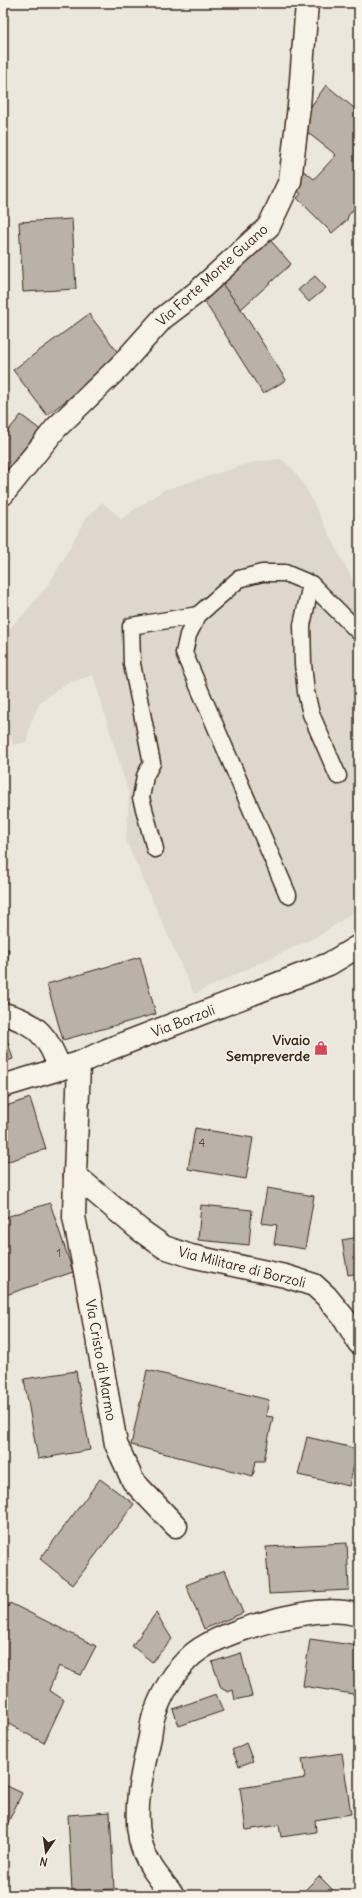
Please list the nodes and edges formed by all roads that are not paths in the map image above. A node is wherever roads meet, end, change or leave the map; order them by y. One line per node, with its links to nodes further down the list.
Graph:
1 (307, 3): 2 (street, Via Forte Monte Guano)
2 (3, 494)
3 (311, 584): 4 (lane); 5 (lane); 6 (lane)
4 (198, 615): 7 (lane); 8 (lane)
5 (359, 632)
6 (338, 776)
7 (155, 849)
8 (288, 895)
9 (359, 946): 11 (street, Via Borzoli)
10 (3, 1014): 11 (street)
11 (69, 1066): 12 (street, Via Borzoli); 13 (street, Via Cristo di Marmo)
12 (3, 1086)
13 (75, 1175): 14 (street, Via Militare di Borzoli); 15 (street, Via Cristo di Marmo)
14 (359, 1343)
15 (176, 1526)
16 (359, 1615): 17 (street)
17 (173, 1895)

